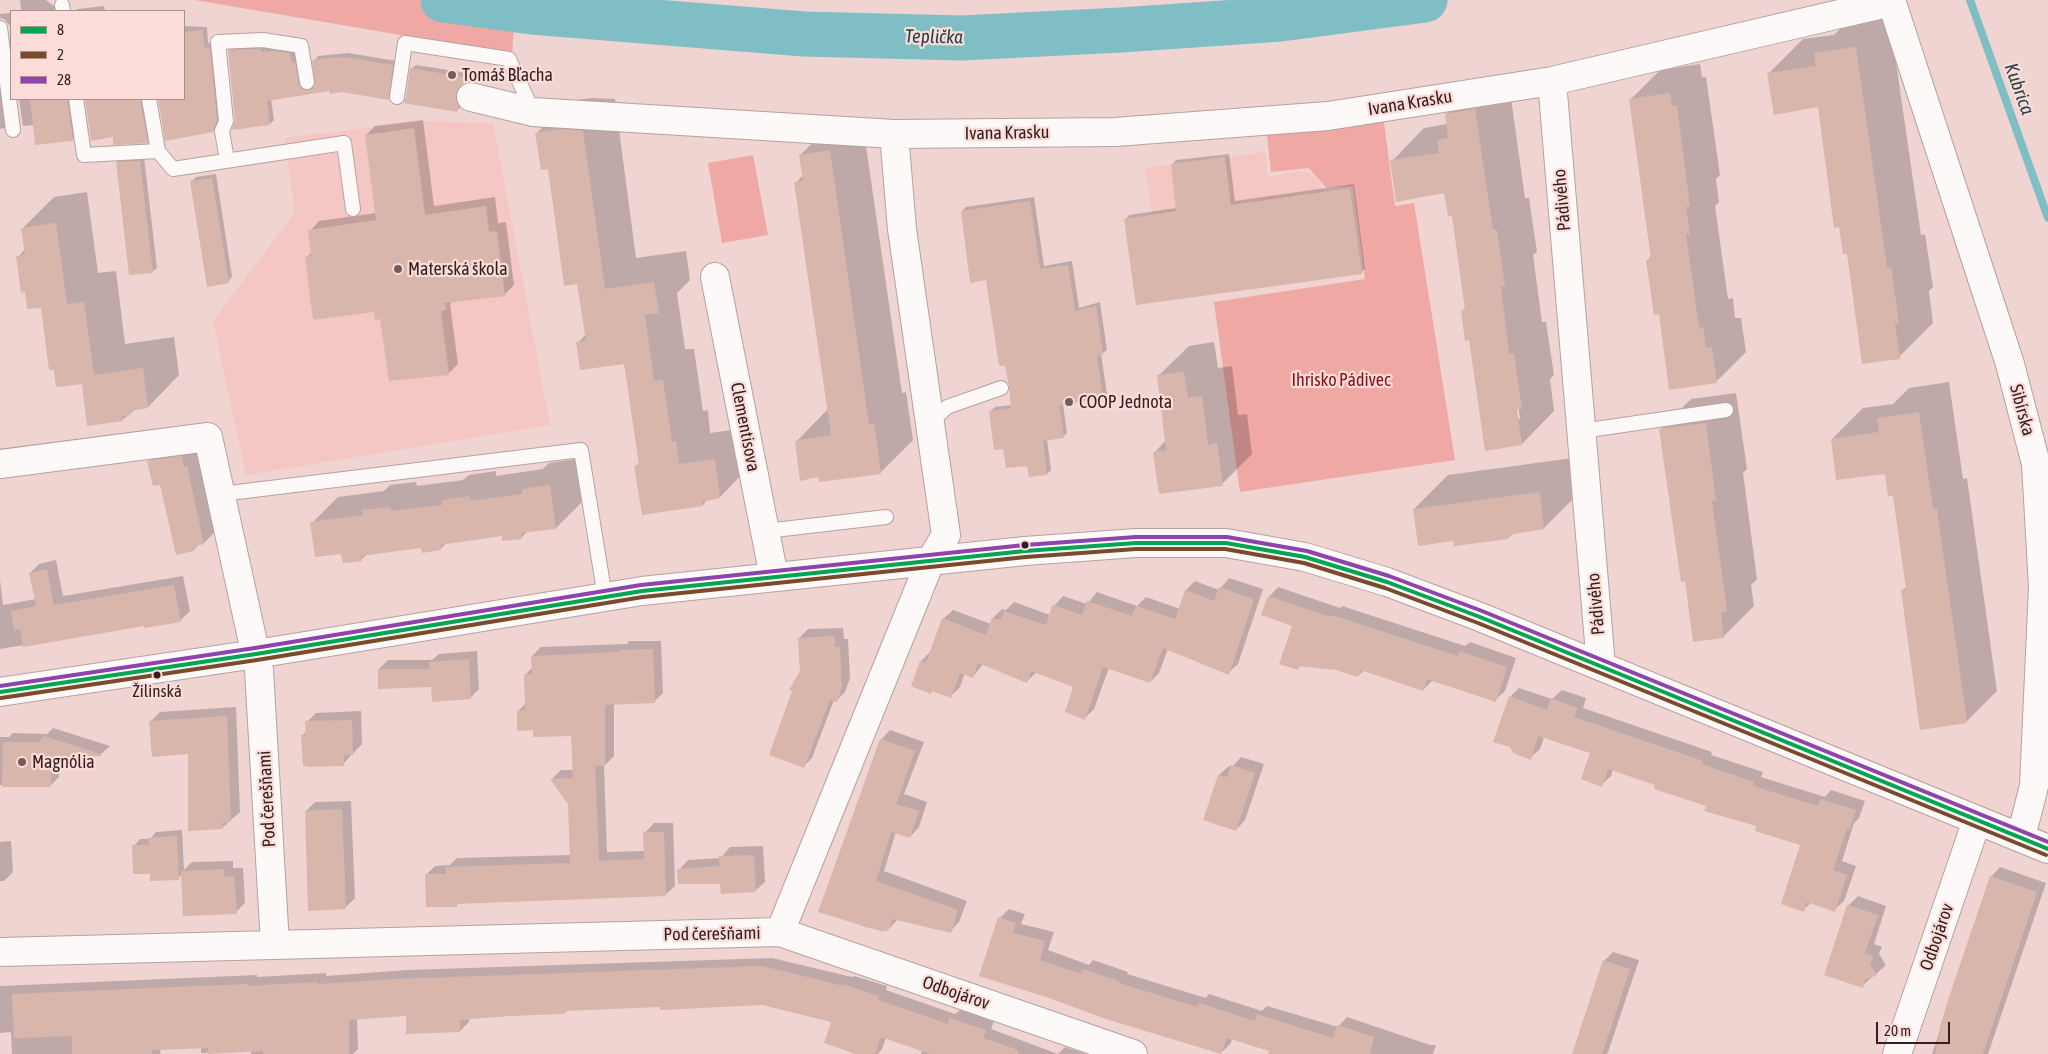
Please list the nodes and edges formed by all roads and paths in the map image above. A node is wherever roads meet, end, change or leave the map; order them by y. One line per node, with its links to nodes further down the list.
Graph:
1 (1891, 1): 3 (street); 31 (street, Sibírska)
2 (0, 28): 10 (lane)
3 (1552, 81): 11 (street, Ivana Krasku); 19 (street, Pádivého)
4 (307, 82): 13 (lane)
5 (397, 96): 9 (lane)
6 (470, 97): 9 (street, Ivana Krasku)
7 (76, 100): 12 (lane)
8 (150, 100): 12 (lane)
9 (534, 112): 11 (street, Ivana Krasku)
10 (13, 130)
11 (894, 134): 18 (street)
12 (158, 151): 13 (lane)
13 (227, 160): 14 (lane)
14 (353, 209)
15 (715, 277): 23 (street, Clementisova)
16 (1002, 388): 18 (lane)
17 (1726, 410): 19 (lane)
18 (930, 423): 24 (street)
19 (1582, 431): 28 (street, Pádivého)
20 (0, 464): 21 (street, Pod čerešňami)
21 (221, 494): 26 (lane); 27 (street, Pod čerešňami)
22 (886, 517): 23 (lane)
23 (766, 531): 25 (street, Clementisova)
24 (930, 562): 25 (street); 28 (street); 33 (street, Pod čerešňami)
25 (774, 577): 26 (street)
26 (605, 597): 27 (street)
27 (256, 654): 29 (street); 34 (street, Pod čerešňami)
28 (1602, 666): 30 (street)
29 (0, 692)
30 (1977, 820): 31 (street); 37 (street, Odbojárov)
31 (2021, 837): 32 (street)
32 (2048, 848)
33 (780, 932): 34 (street, Pod čerešňami); 36 (street, Odbojárov)
34 (275, 945): 35 (street, Pod čerešňami)
35 (0, 952)
36 (1133, 1054)
37 (1897, 1054)

